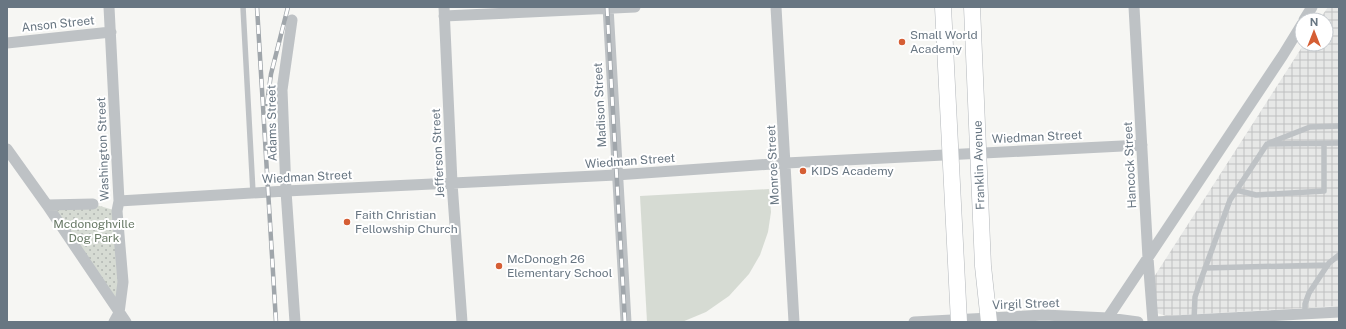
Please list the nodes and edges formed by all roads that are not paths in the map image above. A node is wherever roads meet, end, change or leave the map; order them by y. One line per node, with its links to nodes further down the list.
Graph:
1 (109, 7): 11 (street, Washington Street)
2 (243, 7): 27 (lane)
3 (635, 7): 8 (street)
4 (776, 7): 22 (street, Monroe Street)
5 (943, 7): 21 (main road)
6 (972, 7): 20 (main road, Franklin Avenue)
7 (1134, 7): 18 (street, Hancock Street)
8 (608, 8): 9 (street); 23 (street, Madison Street)
9 (444, 11): 24 (street, Jefferson Street)
10 (292, 20): 26 (street, Adams Street)
11 (111, 32): 13 (street, Anson Street); 28 (street, Washington Street)
12 (1294, 37): 32 (street)
13 (7, 43)
14 (1339, 126): 16 (lane)
15 (1339, 143): 17 (lane)
16 (1267, 144): 17 (lane); 25 (lane)
17 (1324, 144): 25 (lane)
18 (1142, 145): 20 (street, Wiedman Street); 32 (street, Hancock Street)
19 (7, 149): 30 (street)
20 (979, 154): 21 (street, Wiedman Street); 38 (main road, Franklin Avenue)
21 (951, 155): 22 (street, Wiedman Street); 40 (main road)
22 (786, 163): 23 (street, Wiedman Street); 45 (street, Monroe Street)
23 (617, 175): 24 (street, Wiedman Street); 44 (street, Madison Street)
24 (452, 183): 26 (street, Wiedman Street); 43 (street, Jefferson Street)
25 (1236, 190): 34 (lane)
26 (286, 191): 27 (street, Wiedman Street); 42 (street, Adams Street)
27 (253, 193): 28 (street, Wiedman Street)
28 (119, 201): 37 (street, Washington Street)
29 (93, 204): 30 (street)
30 (47, 205): 37 (street)
31 (1339, 255): 33 (lane)
32 (1148, 258): 39 (street); 48 (street, Hancock Street)
33 (1328, 265): 34 (lane); 36 (lane)
34 (1205, 268): 41 (lane)
35 (1339, 312): 36 (street)
36 (1305, 318): 41 (street)
37 (120, 319)
38 (988, 320): 39 (street, Virgil Street); 40 (street, Virgil Street)
39 (1106, 320): 47 (street, Virgil Street)
40 (959, 321): 46 (street, Virgil Street)
41 (1194, 321): 49 (street)
42 (295, 322)
43 (462, 322)
44 (626, 322)
45 (794, 322)
46 (914, 322)
47 (1138, 322)
48 (1154, 322): 49 (street)
49 (1176, 322)

